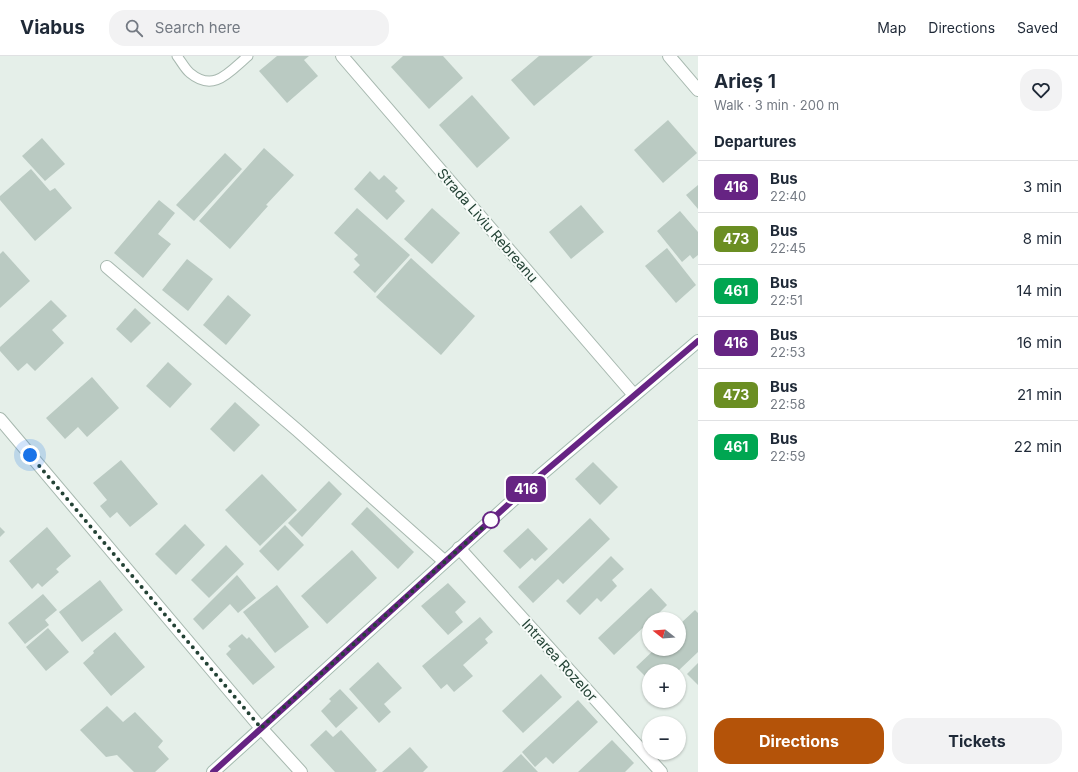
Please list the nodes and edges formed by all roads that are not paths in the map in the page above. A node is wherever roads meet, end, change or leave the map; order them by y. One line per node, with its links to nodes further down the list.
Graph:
1 (176, 56): 2 (lane)
2 (248, 56)
3 (342, 56): 8 (street, Strada Liviu Rebreanu)
4 (669, 56): 5 (street)
5 (698, 90)
6 (107, 267): 11 (street)
7 (698, 341): 8 (street)
8 (634, 395): 10 (street)
9 (0, 419): 12 (street)
10 (459, 548): 11 (street); 15 (street, Intrarea Rozelor)
11 (444, 561): 12 (street)
12 (261, 728): 13 (street); 14 (street)
13 (213, 772)
14 (301, 772)
15 (661, 772)

